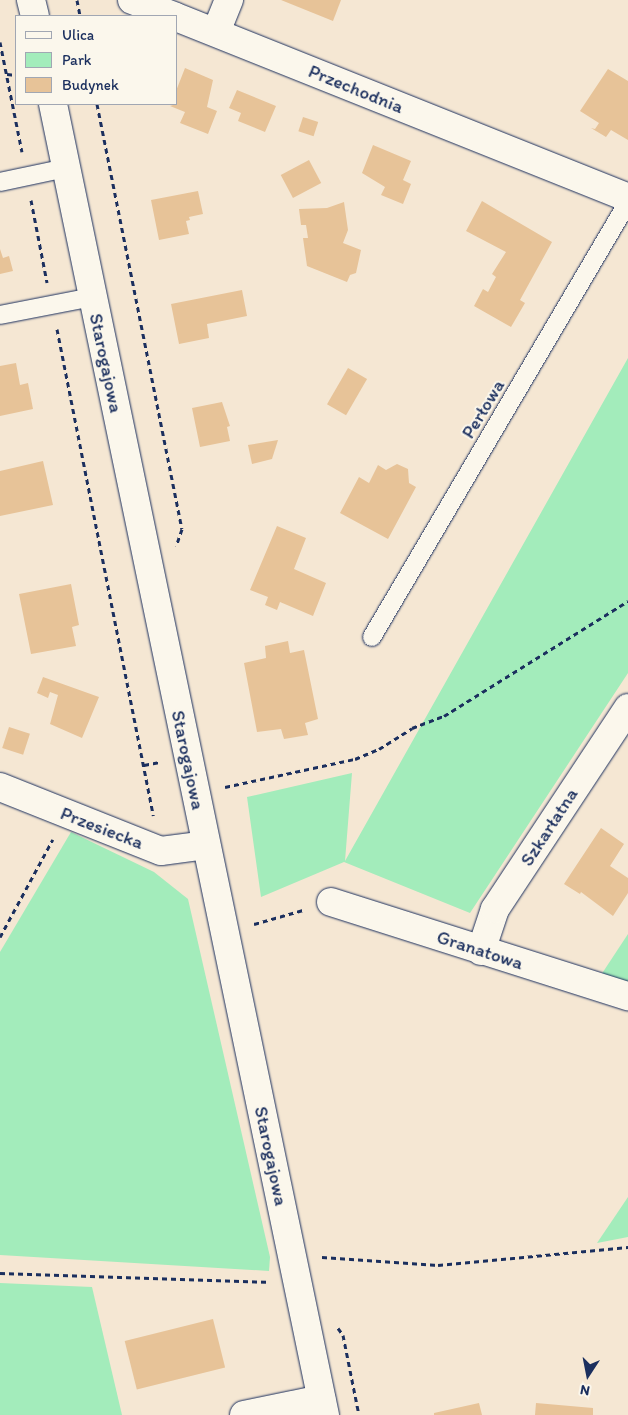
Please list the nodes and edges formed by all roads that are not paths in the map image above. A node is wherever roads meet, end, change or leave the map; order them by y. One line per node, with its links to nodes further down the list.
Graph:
1 (31, 0): 4 (street)
2 (132, 0): 5 (street, Przechodnia)
3 (229, 0): 7 (street)
4 (35, 15)
5 (170, 15)
6 (178, 18): 7 (street, Przechodnia)
7 (216, 32): 11 (street, Przechodnia)
8 (53, 105): 9 (street, Starogajowa)
9 (66, 168): 10 (lane); 12 (street, Starogajowa)
10 (0, 182)
11 (628, 200): 14 (lane, Perłowa)
12 (92, 297): 13 (lane); 17 (street, Starogajowa)
13 (0, 316)
14 (372, 637)
15 (628, 708): 19 (street, Szkarłatna)
16 (0, 787): 17 (street, Przesiecka)
17 (206, 846): 21 (street, Starogajowa)
18 (331, 902): 19 (street, Granatowa)
19 (481, 950): 20 (street, Granatowa)
20 (628, 996)
21 (323, 1407): 22 (street)
22 (244, 1415)

